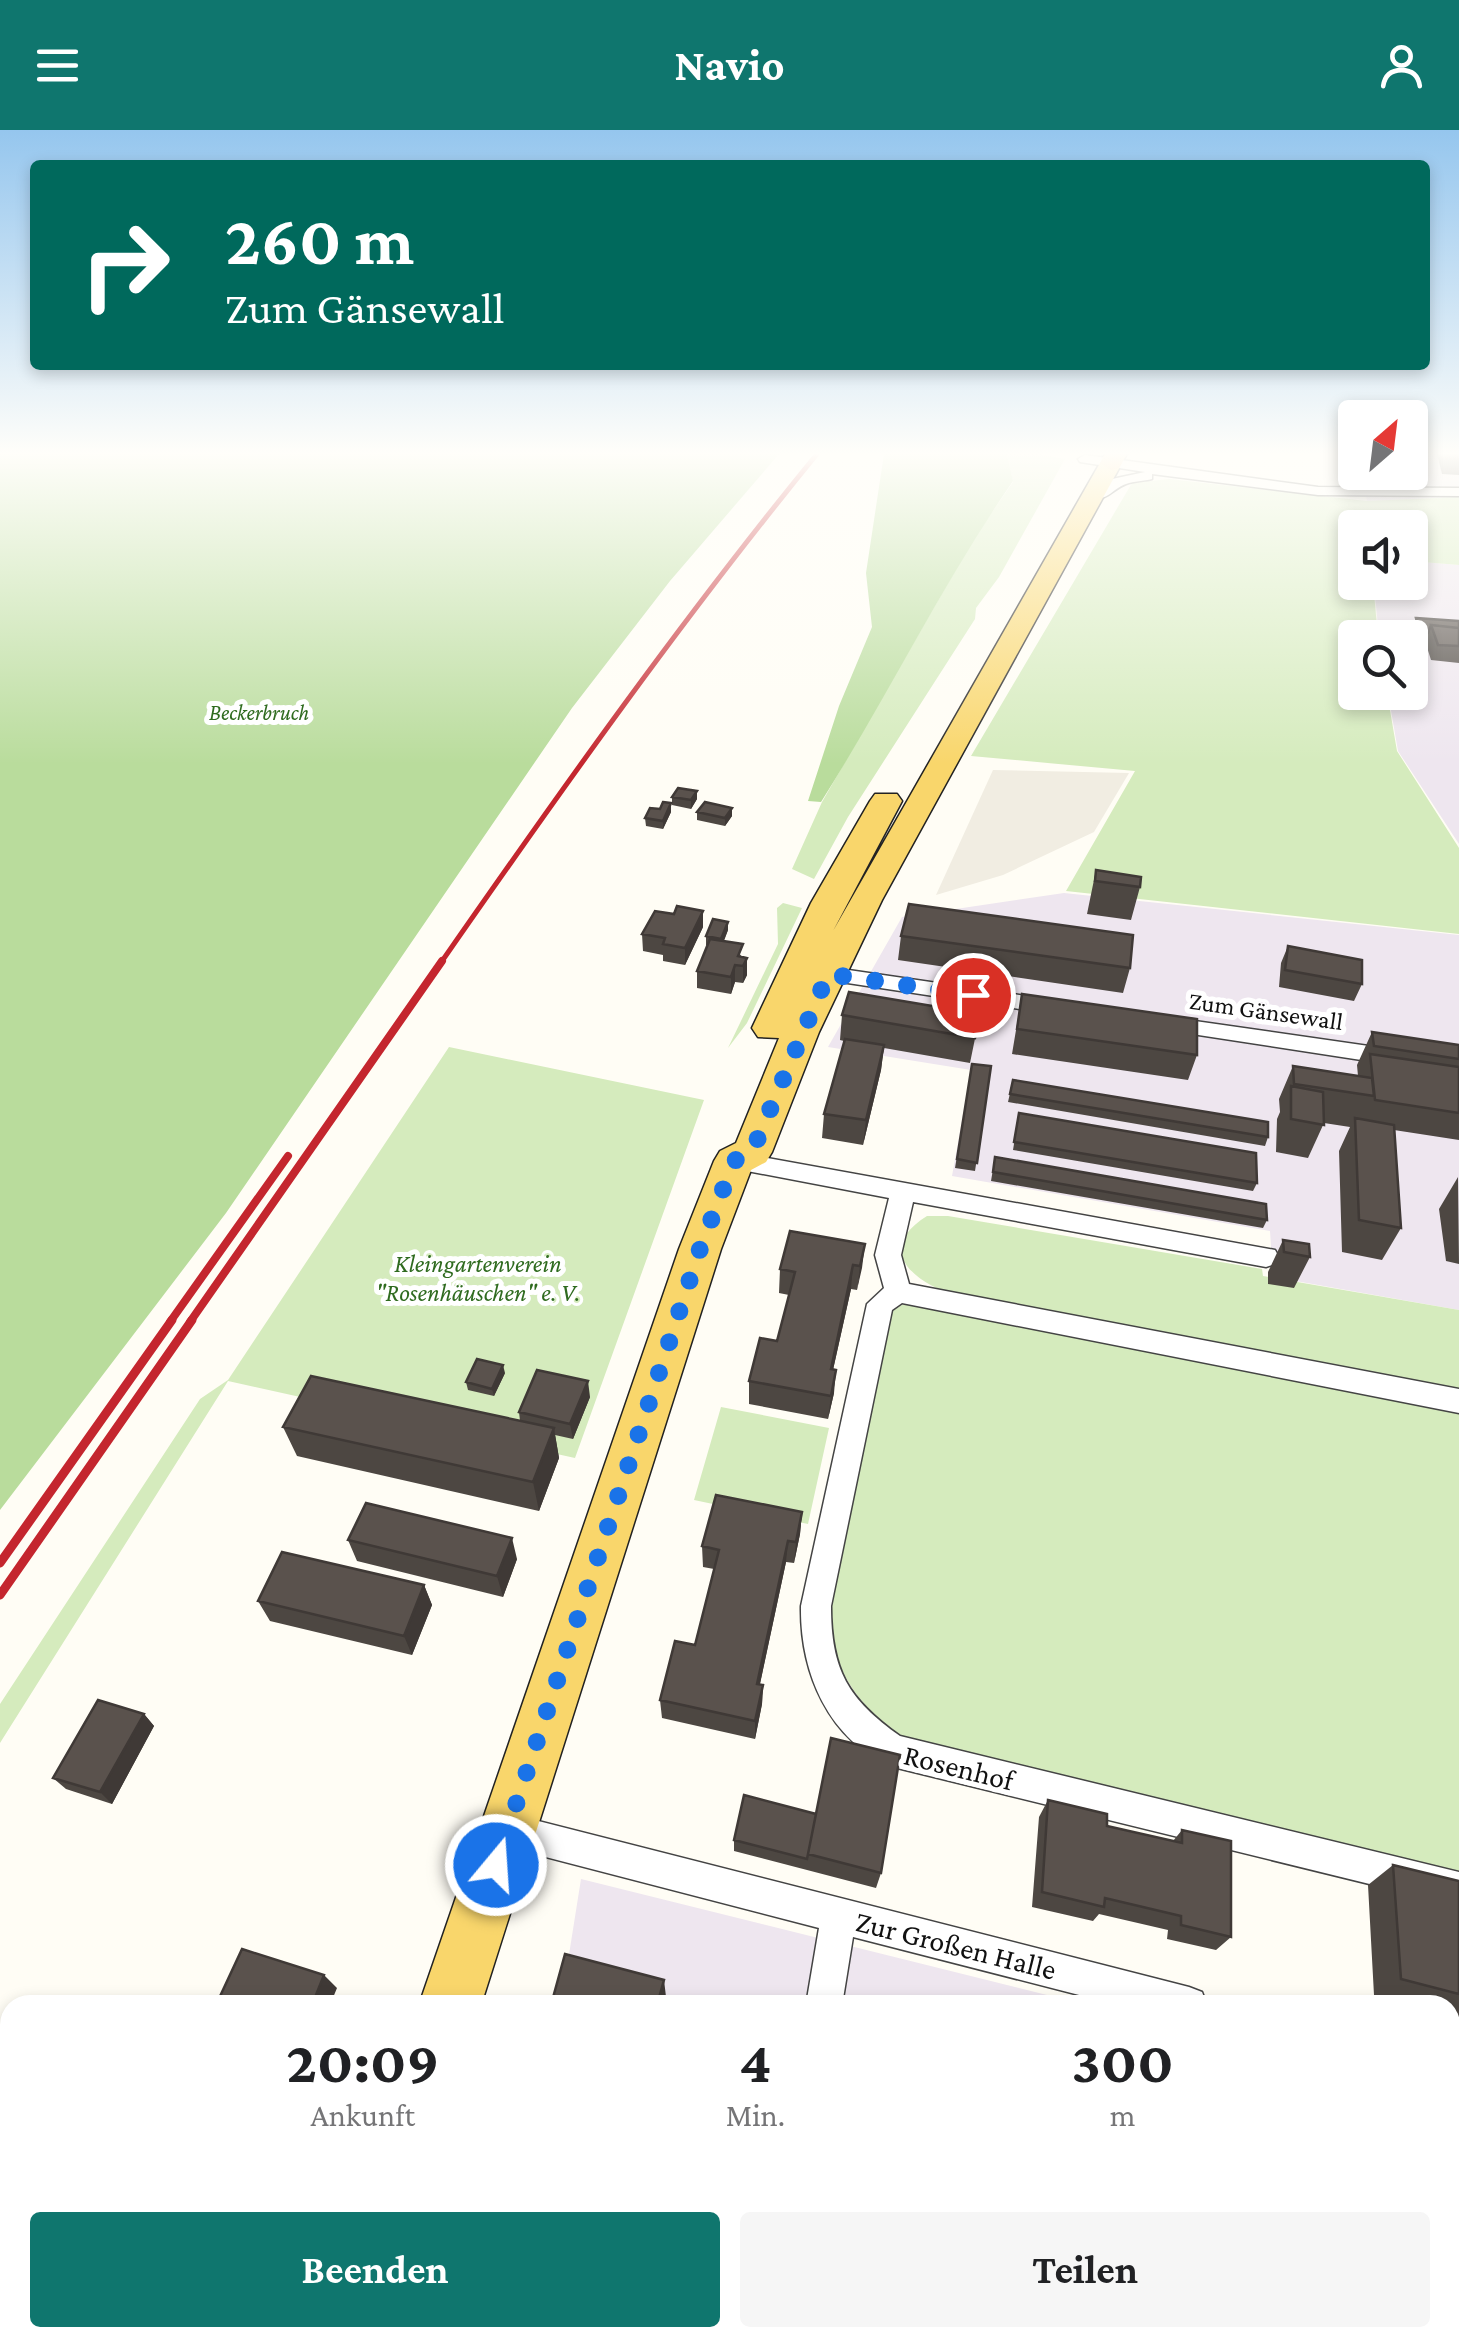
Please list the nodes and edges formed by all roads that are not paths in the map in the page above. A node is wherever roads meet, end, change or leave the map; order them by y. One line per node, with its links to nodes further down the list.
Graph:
1 (1033, 557): 7 (main road)
2 (1058, 557): 3 (main road)
3 (828, 974): 4 (street); 7 (main road)
4 (1074, 1010)
5 (1145, 1020): 6 (street, Zum Gänsewall)
6 (1459, 1066)
7 (734, 1161): 8 (street); 12 (main road)
8 (903, 1191): 9 (street); 10 (street)
9 (1266, 1257)
10 (898, 1292): 11 (street); 13 (street, Rosenhof)
11 (1459, 1401)
12 (507, 1830): 14 (street, Zur Großen Halle); 15 (main road)
13 (1459, 1889)
14 (839, 1915): 16 (street, Zur Großen Halle); 17 (street, Zur Großen Halle)
15 (453, 1995)
16 (826, 1995)
17 (1150, 1995)

